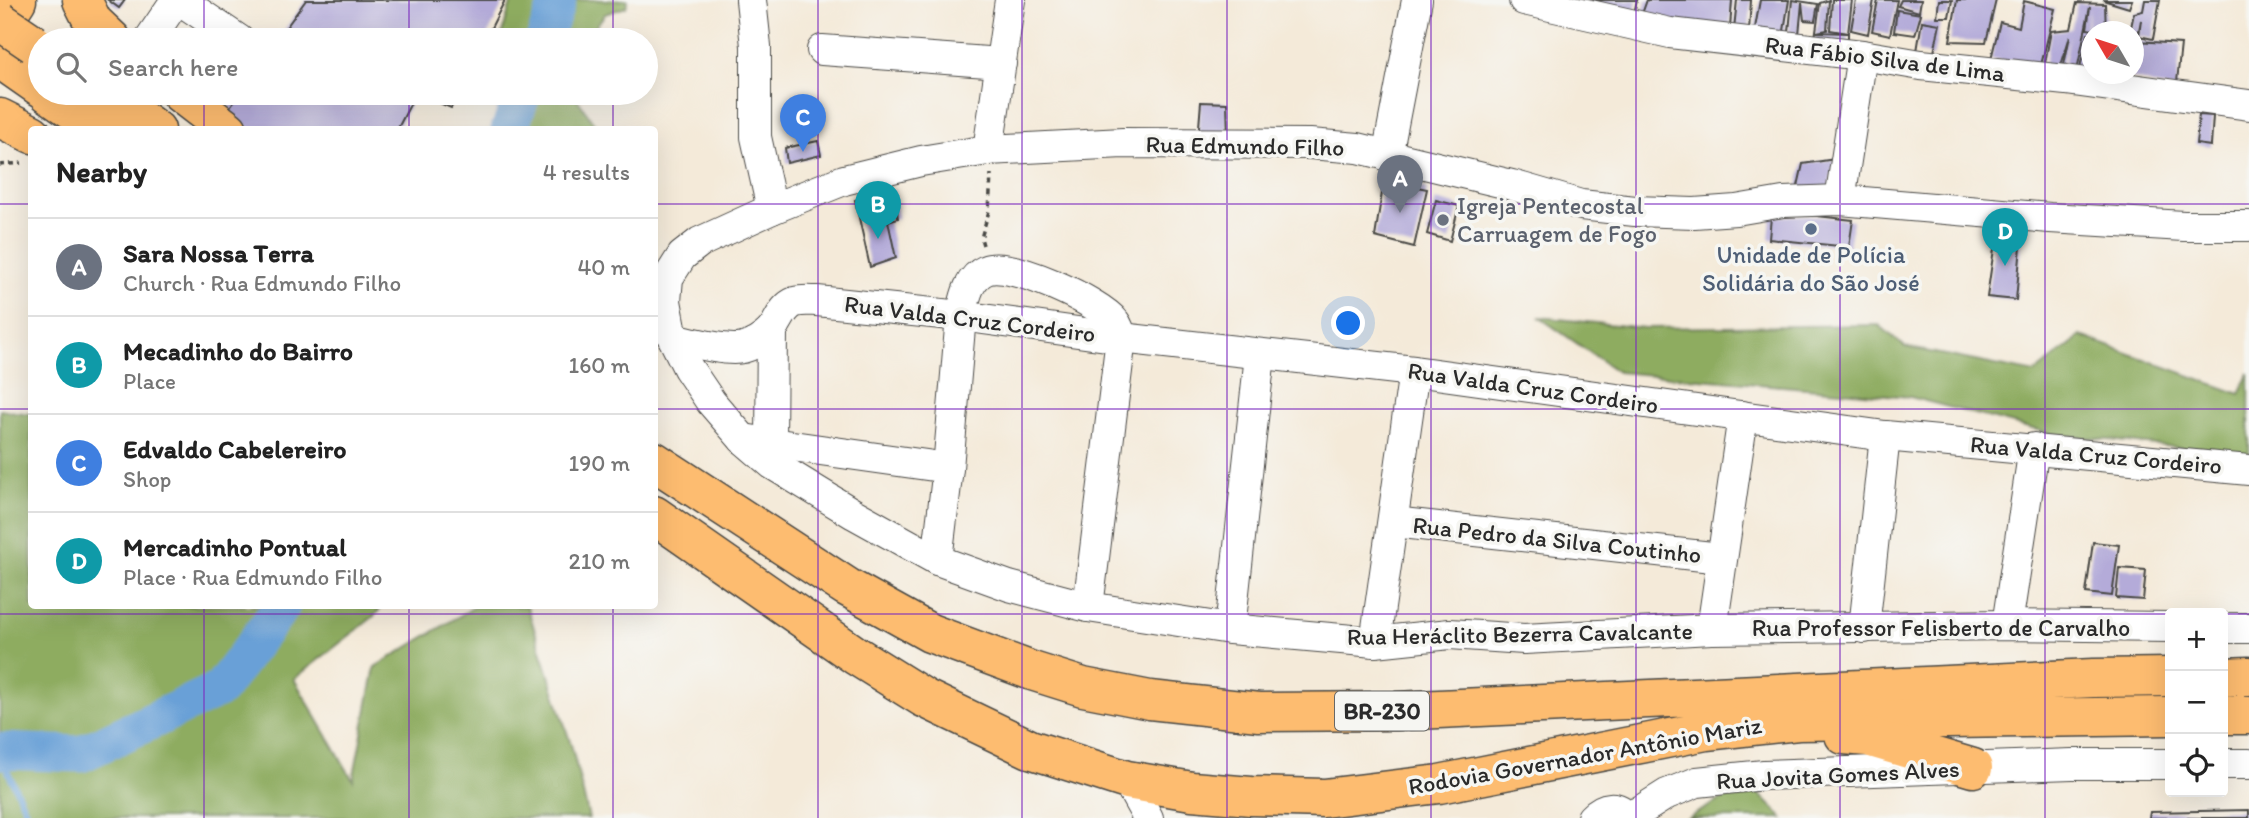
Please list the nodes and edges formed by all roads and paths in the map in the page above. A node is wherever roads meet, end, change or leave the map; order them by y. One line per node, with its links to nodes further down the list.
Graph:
1 (18, 0): 8 (main road)
2 (82, 0): 9 (main road)
3 (178, 0): 10 (street); 11 (street)
4 (751, 0): 30 (street)
5 (1010, 0): 15 (street)
6 (1416, 0): 27 (street)
7 (1524, 0): 13 (street, Rua Fábio Silva de Lima)
8 (0, 23): 14 (main road, bridge)
9 (99, 28)
10 (158, 28)
11 (221, 28)
12 (822, 50): 15 (street)
13 (1861, 55): 19 (street, Rua Fábio Silva de Lima); 29 (street)
14 (26, 62)
15 (1001, 64): 26 (street)
16 (65, 105): 21 (main road)
17 (121, 105): 22 (main road)
18 (196, 105): 23 (main road)
19 (2249, 105)
20 (0, 118): 24 (main road)
21 (95, 126)
22 (150, 126)
23 (223, 126)
24 (28, 147)
25 (28, 149): 28 (path)
26 (988, 150): 27 (street, Rua Edmundo Filho); 30 (street, Rua Edmundo Filho); 32 (path)
27 (1387, 156): 29 (street, Rua Edmundo Filho)
28 (0, 165)
29 (1840, 200): 31 (street, Rua Edmundo Filho)
30 (772, 209): 36 (street, Rua Edmundo Filho)
31 (2249, 226)
32 (1002, 268): 33 (street); 35 (street)
33 (961, 316): 34 (street, Rua Valda Cruz Cordeiro); 35 (street, Rua Valda Cruz Cordeiro); 44 (street)
34 (772, 330): 36 (street); 41 (street)
35 (1121, 338): 37 (street, Rua Valda Cruz Cordeiro); 50 (street)
36 (664, 344): 41 (street, Rua Heráclito Bezerra Cavalcante)
37 (1260, 355): 38 (street, Rua Valda Cruz Cordeiro); 56 (street)
38 (1414, 371): 39 (street, Rua Valda Cruz Cordeiro); 47 (street)
39 (1743, 416): 40 (street, Rua Valda Cruz Cordeiro); 48 (street)
40 (1885, 436): 42 (street, Rua Valda Cruz Cordeiro); 53 (street)
41 (757, 440): 44 (street); 49 (street, Rua Heráclito Bezerra Cavalcante)
42 (2034, 448): 45 (street, Rua Valda Cruz Cordeiro); 51 (street)
43 (658, 464): 60 (main road, Rodovia Governador Antônio Mariz / BR-230)
44 (948, 468): 49 (street)
45 (2249, 470)
46 (658, 518): 70 (main road, Rodovia Governador Antônio Mariz)
47 (1393, 522): 48 (street, Rua Pedro da Silva Coutinho); 58 (street)
48 (1721, 558): 57 (street)
49 (937, 559): 50 (street, Rua Heráclito Bezerra Cavalcante)
50 (1088, 607): 56 (street, Rua Heráclito Bezerra Cavalcante)
51 (2007, 625): 52 (street, Rua Professor Felisberto de Carvalho); 53 (street, Rua Professor Felisberto de Carvalho)
52 (2165, 627)
53 (1864, 628): 57 (street, Rua Professor Felisberto de Carvalho)
54 (2228, 628): 55 (street)
55 (2249, 628)
56 (1230, 629): 58 (street, Rua Heráclito Bezerra Cavalcante)
57 (1712, 629): 58 (street, Rua Heráclito Bezerra Cavalcante)
58 (1376, 642)
59 (2249, 676): 61 (main road)
60 (2165, 677)
61 (2228, 677)
62 (2228, 715): 63 (main road)
63 (2249, 715)
64 (2165, 716): 65 (main road, Rodovia Governador Antônio Mariz)
65 (1706, 731): 69 (main road); 70 (main road, Rodovia Governador Antônio Mariz)
66 (2165, 764): 69 (street, Rua Jovita Gomes Alves)
67 (2228, 764): 68 (street)
68 (2249, 764)
69 (1973, 768): 73 (street, Rua Jovita Gomes Alves)
70 (1127, 780): 71 (street)
71 (1148, 818)
72 (1592, 818): 73 (street, Rua Jovita Gomes Alves)
73 (1629, 818)

